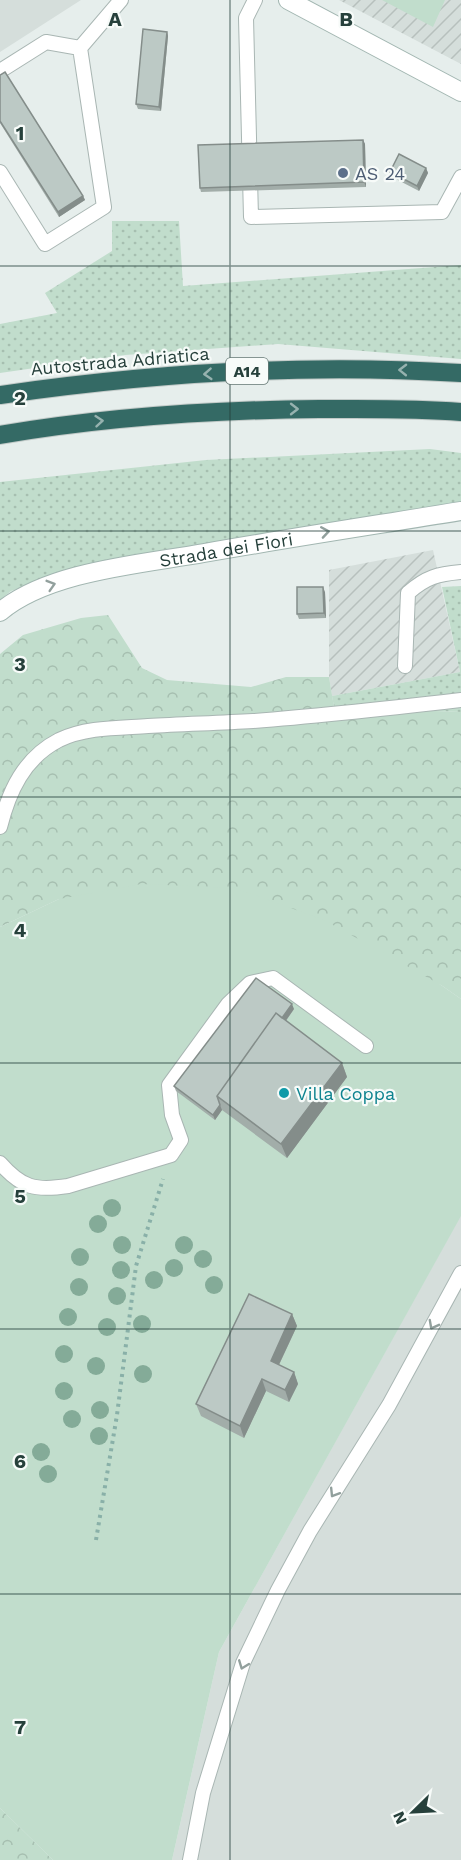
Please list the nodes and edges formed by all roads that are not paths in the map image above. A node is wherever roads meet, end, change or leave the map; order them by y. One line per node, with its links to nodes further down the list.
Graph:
1 (121, 0): 4 (lane)
2 (255, 0): 8 (lane)
3 (288, 0): 6 (main road)
4 (80, 48): 5 (lane); 7 (lane)
5 (0, 71)
6 (461, 92)
7 (0, 172)
8 (461, 177)
9 (461, 373): 11 (highway, Autostrada Adriatica / A14, one-way to 11)
10 (0, 389): 11 (highway)
11 (33, 390): 12 (highway, Autostrada Adriatica / A14)
12 (0, 395)
13 (461, 412): 14 (highway, A14, one-way to 13)
14 (41, 428): 15 (highway, A14); 16 (highway)
15 (0, 435)
16 (0, 444)
17 (461, 511): 19 (main road, Strada dei Fiori, one-way to 17)
18 (461, 572): 20 (lane)
19 (0, 612)
20 (405, 666)
21 (461, 700): 22 (lane)
22 (0, 827)
23 (366, 1046): 24 (lane)
24 (0, 1163)
25 (460, 1276): 26 (lane, one-way to 26)
26 (190, 1860)

